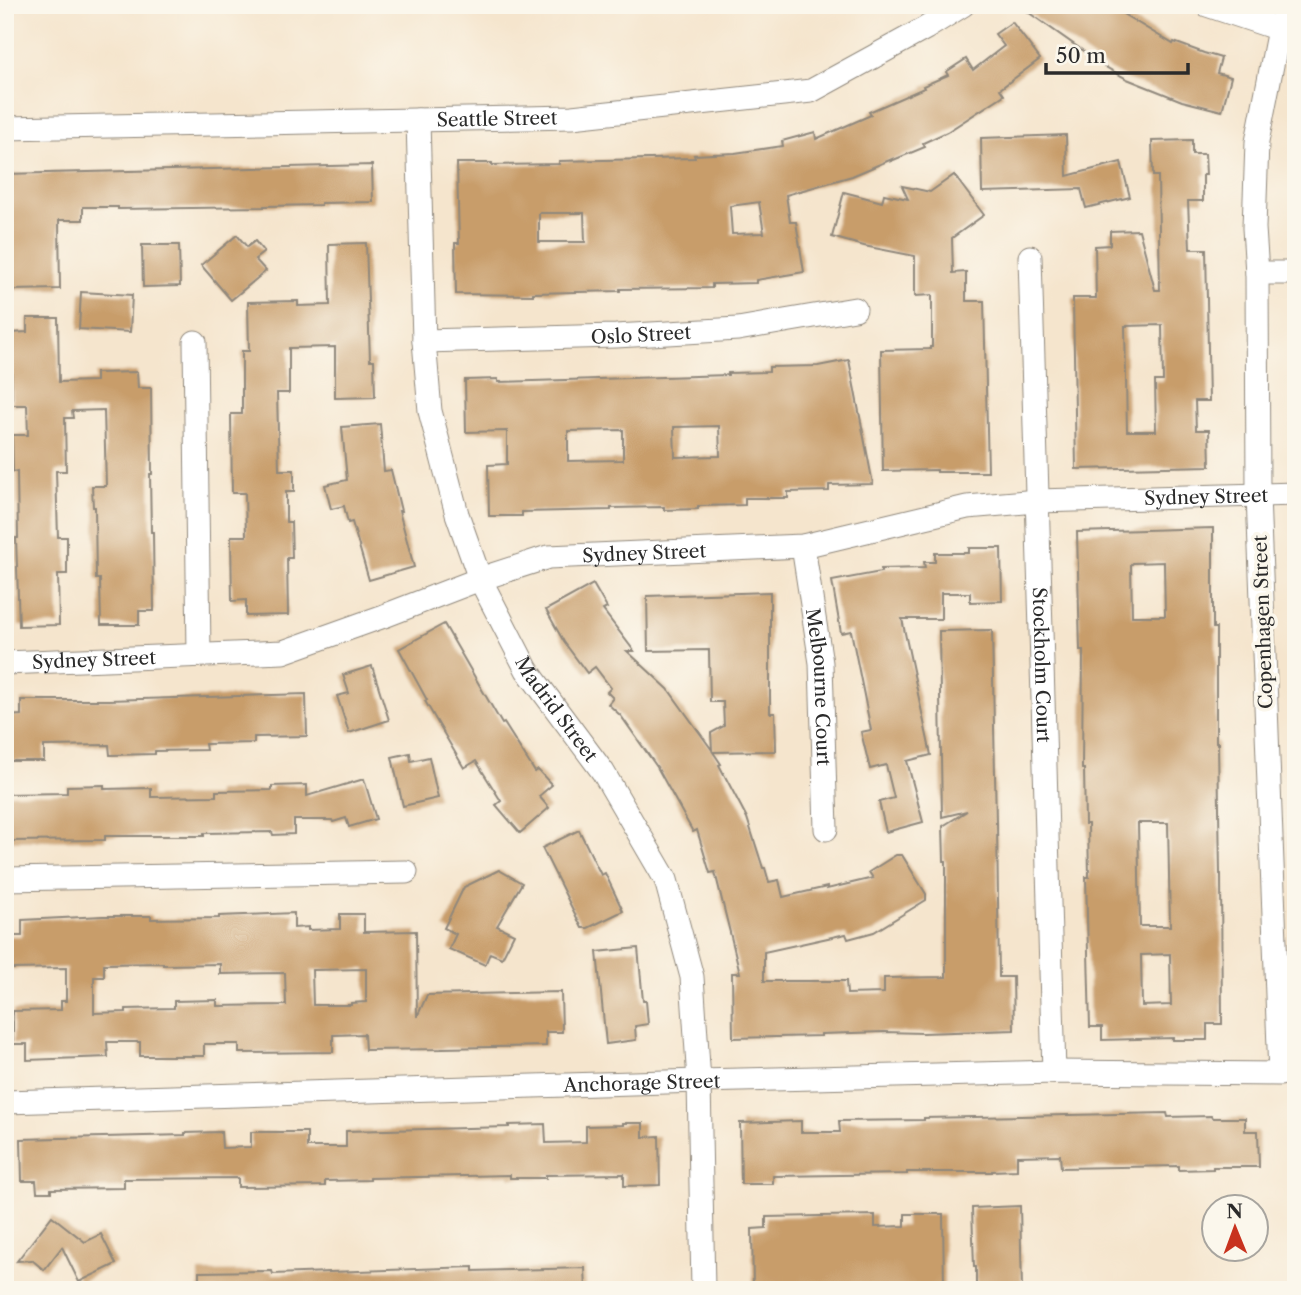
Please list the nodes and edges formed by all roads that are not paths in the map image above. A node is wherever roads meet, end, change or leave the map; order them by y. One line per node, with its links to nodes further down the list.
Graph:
1 (963, 5): 5 (street, Seattle Street)
2 (1207, 5): 4 (street)
3 (1287, 5): 4 (street, Copenhagen Street)
4 (1288, 31): 9 (street, Copenhagen Street)
5 (418, 120): 6 (street, Seattle Street); 11 (street, Madrid Street)
6 (5, 128)
7 (1030, 257): 15 (street, Stockholm Court)
8 (1296, 272): 9 (street)
9 (1256, 273): 14 (street, Copenhagen Street)
10 (855, 309): 11 (street, Oslo Street)
11 (424, 341): 17 (street, Madrid Street)
12 (195, 342): 18 (street)
13 (1296, 494): 14 (street, Sydney Street)
14 (1258, 495): 15 (street, Sydney Street); 24 (street, Copenhagen Street)
15 (1037, 501): 16 (street, Sydney Street); 23 (street, Stockholm Court)
16 (803, 546): 17 (street, Sydney Street); 20 (street, Melbourne Court)
17 (480, 579): 18 (street, Sydney Street); 25 (street, Madrid Street)
18 (199, 654): 19 (street, Sydney Street)
19 (5, 663)
20 (826, 829)
21 (406, 872): 22 (street)
22 (5, 879)
23 (1054, 1072): 24 (street, Anchorage Street); 25 (street, Anchorage Street)
24 (1280, 1074)
25 (699, 1081): 26 (street, Anchorage Street); 27 (street, Madrid Street)
26 (5, 1102)
27 (703, 1290)

